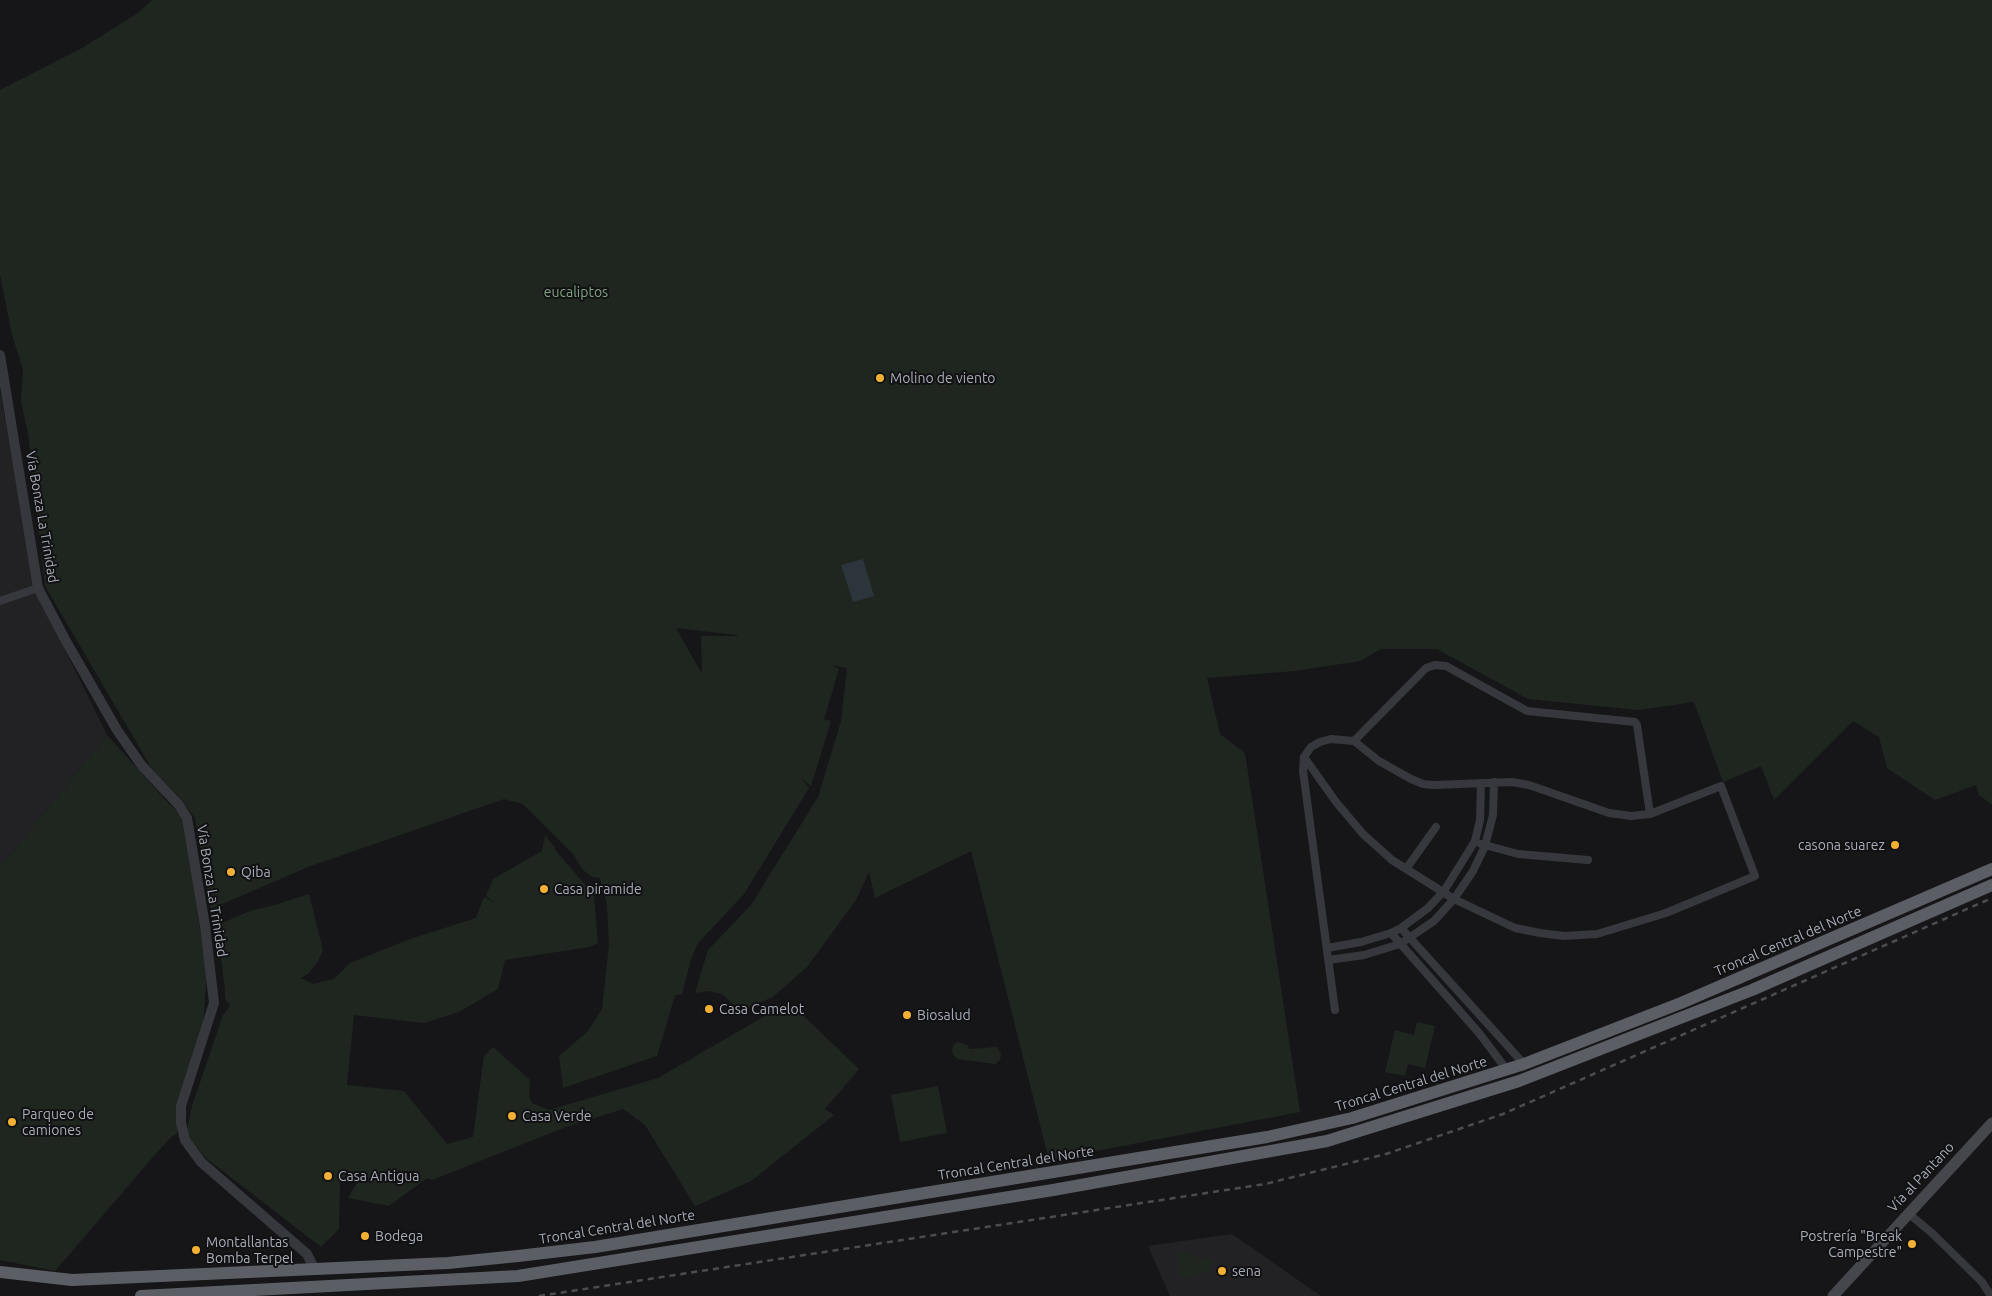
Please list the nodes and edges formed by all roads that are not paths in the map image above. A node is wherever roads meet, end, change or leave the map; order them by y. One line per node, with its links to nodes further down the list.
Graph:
1 (0, 355): 2 (street, Vía Bonza La Trinidad)
2 (38, 588): 3 (street); 31 (street, Vía Bonza La Trinidad)
3 (0, 601)
4 (1354, 741): 5 (street); 7 (street); 8 (street)
5 (1304, 757): 13 (street); 22 (street)
6 (1494, 782): 7 (street); 8 (street); 11 (street)
7 (1481, 784): 10 (street)
8 (1650, 814): 17 (street)
9 (1436, 827): 13 (street)
10 (1475, 841): 11 (street); 16 (street)
11 (1485, 846): 12 (street); 17 (street)
12 (1588, 860)
13 (1406, 869): 16 (street)
14 (1992, 869): 27 (highway, Troncal Central del Norte)
15 (1992, 885): 33 (highway)
16 (1444, 892): 17 (street); 18 (street)
17 (1454, 899): 20 (street)
18 (1402, 928): 19 (street); 20 (street)
19 (1391, 933): 21 (street); 22 (street)
20 (1410, 938): 21 (street); 24 (street)
21 (1400, 944): 23 (street); 25 (street)
22 (1327, 948): 23 (street)
23 (1328, 960): 26 (street)
24 (1462, 994): 25 (street); 27 (street)
25 (1452, 1003): 28 (street)
26 (1335, 1010)
27 (1524, 1064): 28 (highway, Troncal Central del Norte)
28 (1507, 1070): 31 (highway, Troncal Central del Norte)
29 (1992, 1123): 30 (main road, Vía al Pantano)
30 (1908, 1214): 34 (main road, Vía al Pantano); 35 (street)
31 (314, 1268): 32 (highway, Troncal Central del Norte)
32 (0, 1272)
33 (142, 1296)
34 (1833, 1296)
35 (1991, 1296)

